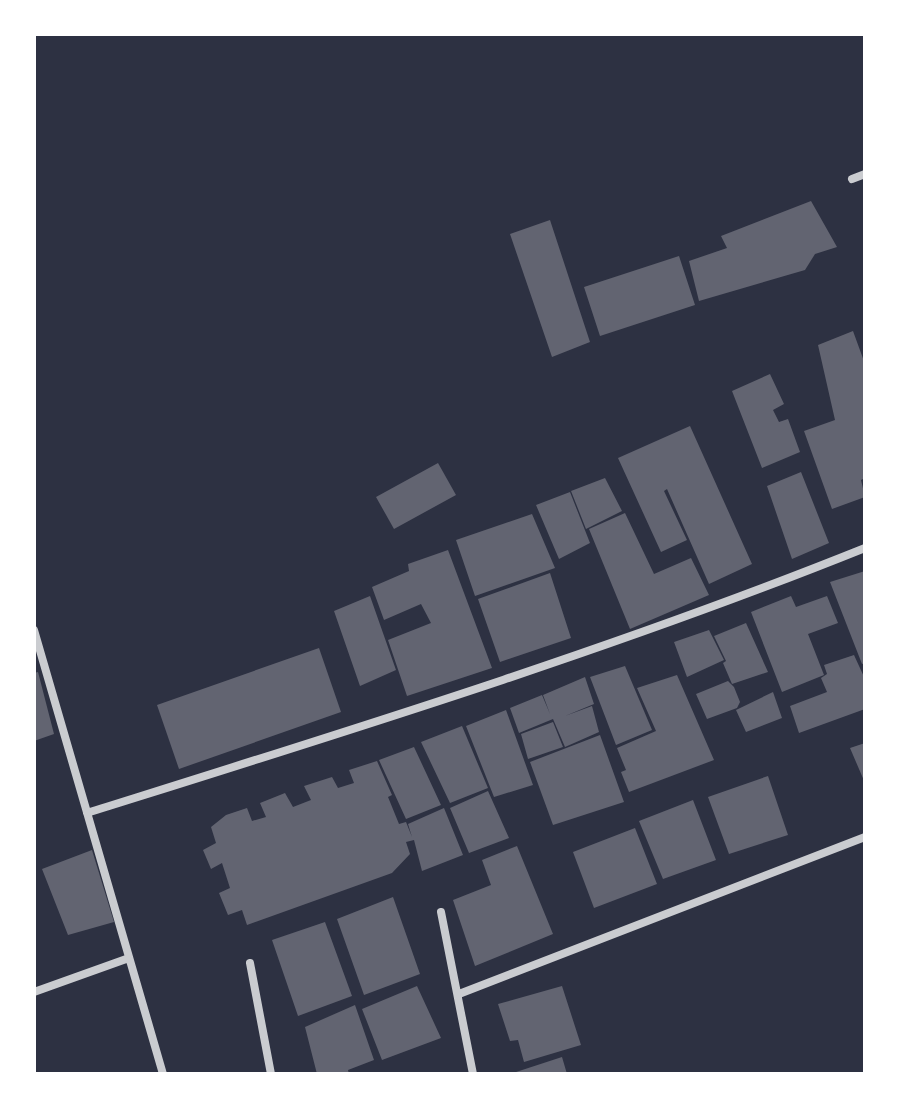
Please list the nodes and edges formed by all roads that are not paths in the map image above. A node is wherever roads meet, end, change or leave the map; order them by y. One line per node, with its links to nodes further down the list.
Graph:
1 (865, 174): 2 (street)
2 (852, 179)
3 (865, 548): 5 (street)
4 (34, 630): 5 (street)
5 (87, 813): 8 (street)
6 (865, 837): 11 (street)
7 (441, 912): 11 (street)
8 (129, 958): 10 (street); 12 (street)
9 (250, 963): 13 (street)
10 (34, 992)
11 (459, 994): 14 (street)
12 (163, 1074)
13 (271, 1074)
14 (473, 1074)

